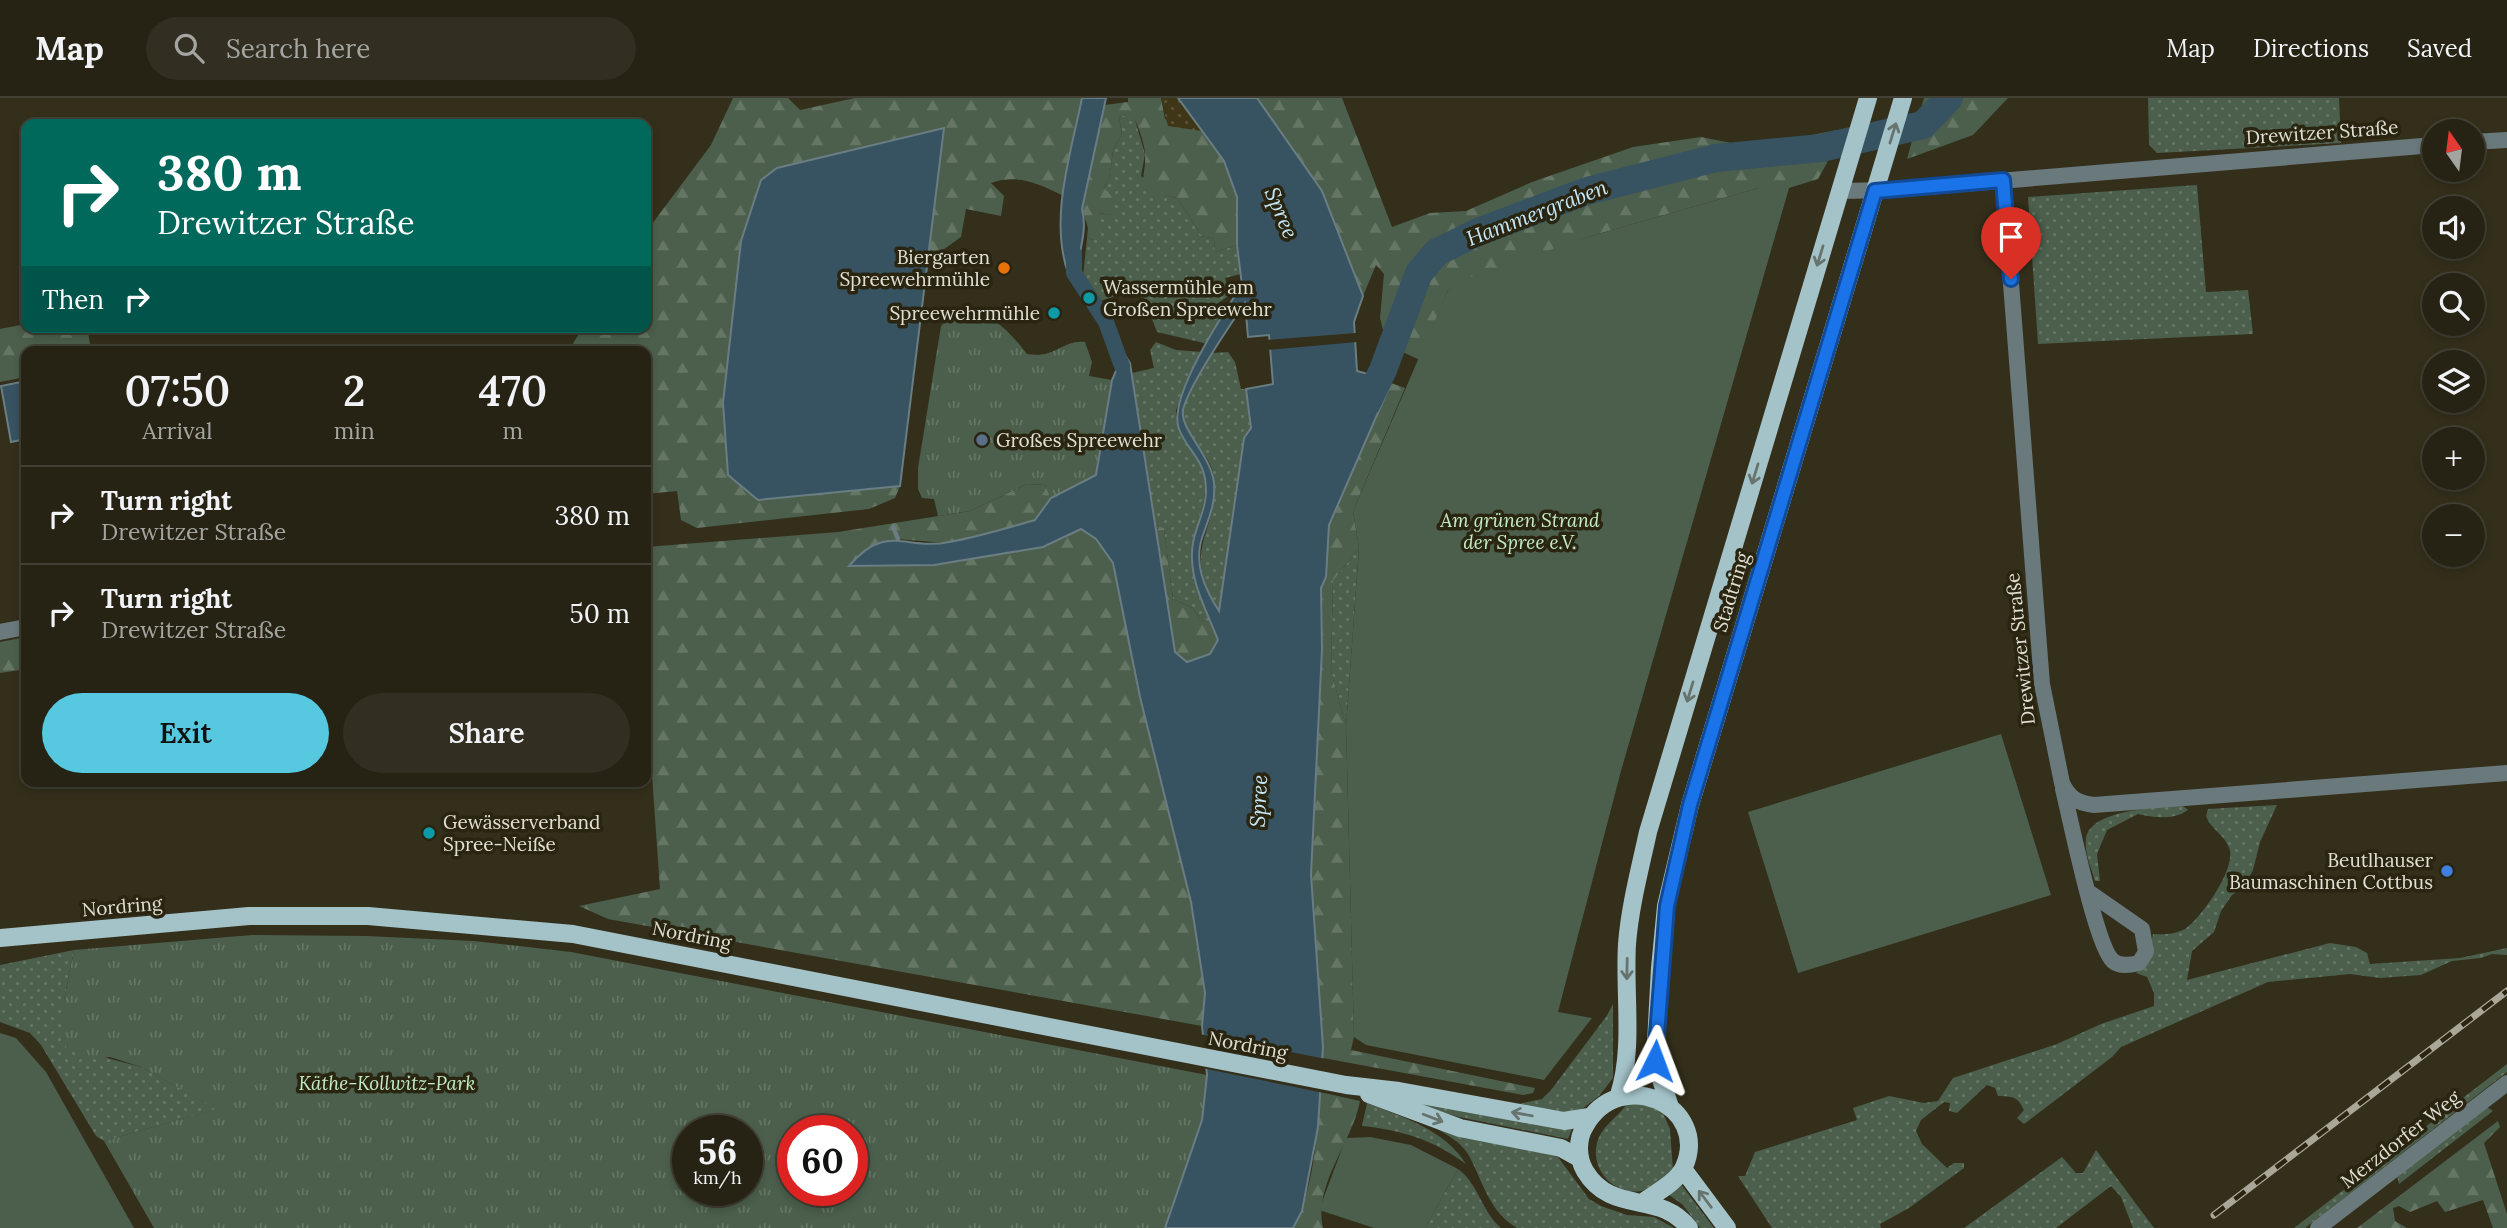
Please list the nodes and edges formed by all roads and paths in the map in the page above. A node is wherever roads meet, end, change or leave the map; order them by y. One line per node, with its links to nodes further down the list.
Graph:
1 (1903, 99): 8 (main road, Stadtring, one-way to 1)
2 (1867, 104): 7 (main road, Stadtring)
3 (2507, 139): 4 (street)
4 (2485, 141)
5 (2422, 146): 6 (street, Drewitzer Straße)
6 (2003, 180): 8 (street, Drewitzer Straße); 12 (street, Drewitzer Straße)
7 (1840, 191): 8 (street, Drewitzer Straße); 17 (main road, Stadtring, one-way to 17)
8 (1875, 191): 18 (main road, Stadtring)
9 (21, 628): 10 (street)
10 (0, 632)
11 (2507, 773): 12 (street)
12 (2062, 783): 13 (street, Drewitzer Straße)
13 (2090, 893): 13 (street, Drewitzer Straße)
14 (0, 940): 16 (main road, Nordring)
15 (2507, 1083): 25 (street, Merzdorfer Weg)
16 (1346, 1085): 19 (main road, Nordring, one-way to 16); 20 (main road, Nordring, one-way to 20)
17 (1619, 1096): 18 (main road); 19 (main road)
18 (1670, 1107): 21 (main road, Stadtring)
19 (1589, 1118): 20 (main road)
20 (1579, 1158): 22 (main road)
21 (1683, 1169): 22 (main road); 24 (main road, one-way to 21)
22 (1643, 1202): 23 (main road)
23 (1689, 1228)
24 (1727, 1228)
25 (2318, 1228)

